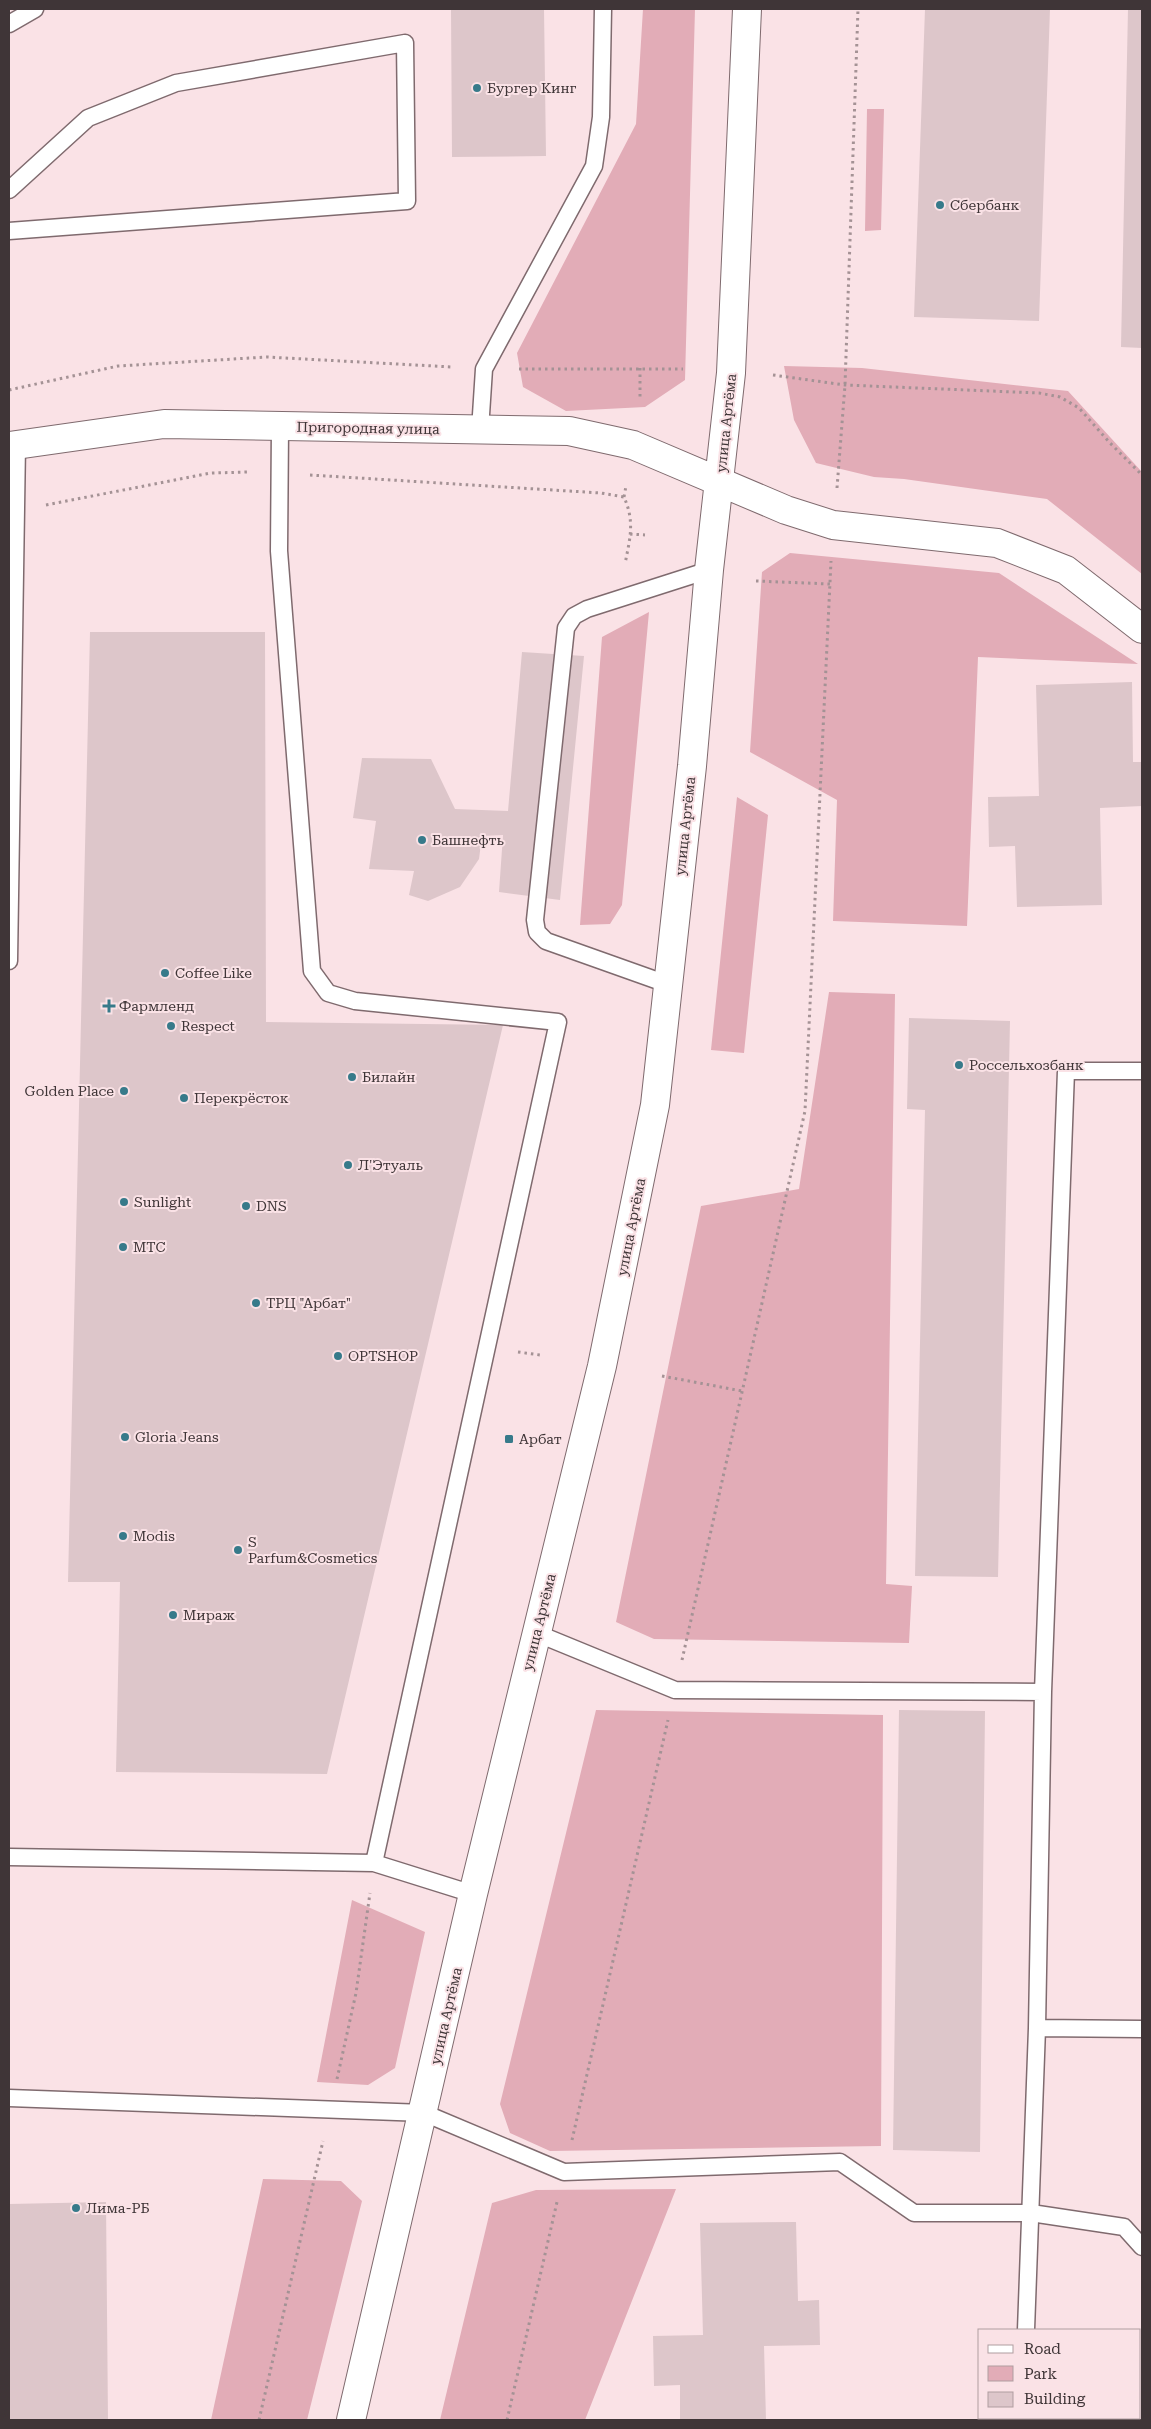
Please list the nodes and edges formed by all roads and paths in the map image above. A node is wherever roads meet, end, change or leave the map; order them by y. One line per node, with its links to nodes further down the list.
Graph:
1 (35, 9): 5 (lane)
2 (603, 9): 9 (lane)
3 (746, 9): 20 (main road, улица Артёма)
4 (858, 9): 12 (path)
5 (9, 24)
6 (9, 190): 7 (lane)
7 (9, 231)
8 (640, 368): 9 (path); 10 (path); 14 (path)
9 (484, 369): 13 (path); 16 (lane)
10 (683, 369)
11 (773, 375): 12 (path)
12 (845, 384): 19 (path); 22 (path)
13 (9, 390)
14 (640, 400)
15 (280, 427): 16 (main road, Пригородная улица); 17 (main road, Пригородная улица); 18 (lane)
16 (480, 430): 20 (main road, Пригородная улица)
17 (13, 445): 24 (lane)
18 (278, 473): 23 (path); 24 (path); 42 (lane)
19 (1142, 475)
20 (720, 482): 28 (main road, улица Артёма); 32 (main road, Пригородная улица)
21 (626, 486): 23 (path)
22 (836, 491)
23 (624, 497): 25 (path)
24 (16, 511): 33 (lane)
25 (630, 534): 26 (path); 31 (path)
26 (645, 535)
27 (831, 553): 30 (path)
28 (709, 570): 31 (lane); 34 (main road, улица Артёма)
29 (756, 581): 30 (path)
30 (830, 584): 37 (path)
31 (620, 598): 34 (lane)
32 (1142, 629)
33 (9, 961)
34 (667, 984): 38 (main road, улица Артёма)
35 (1142, 1071): 40 (lane)
36 (662, 1376): 37 (path)
37 (742, 1391): 39 (path)
38 (536, 1633): 39 (lane); 43 (main road, улица Артёма)
39 (675, 1690): 40 (lane); 48 (path)
40 (1044, 1692): 44 (lane)
41 (9, 1857): 42 (lane)
42 (374, 1862): 43 (lane)
43 (473, 1894): 47 (main road, улица Артёма)
44 (1036, 2028): 45 (lane); 49 (lane)
45 (1142, 2029)
46 (9, 2098): 47 (lane)
47 (424, 2114): 48 (lane); 52 (main road, улица Артёма)
48 (564, 2172): 49 (lane); 53 (path)
49 (1031, 2213): 50 (lane); 51 (lane)
50 (1142, 2247)
51 (1026, 2329)
52 (351, 2420)
53 (508, 2420)

